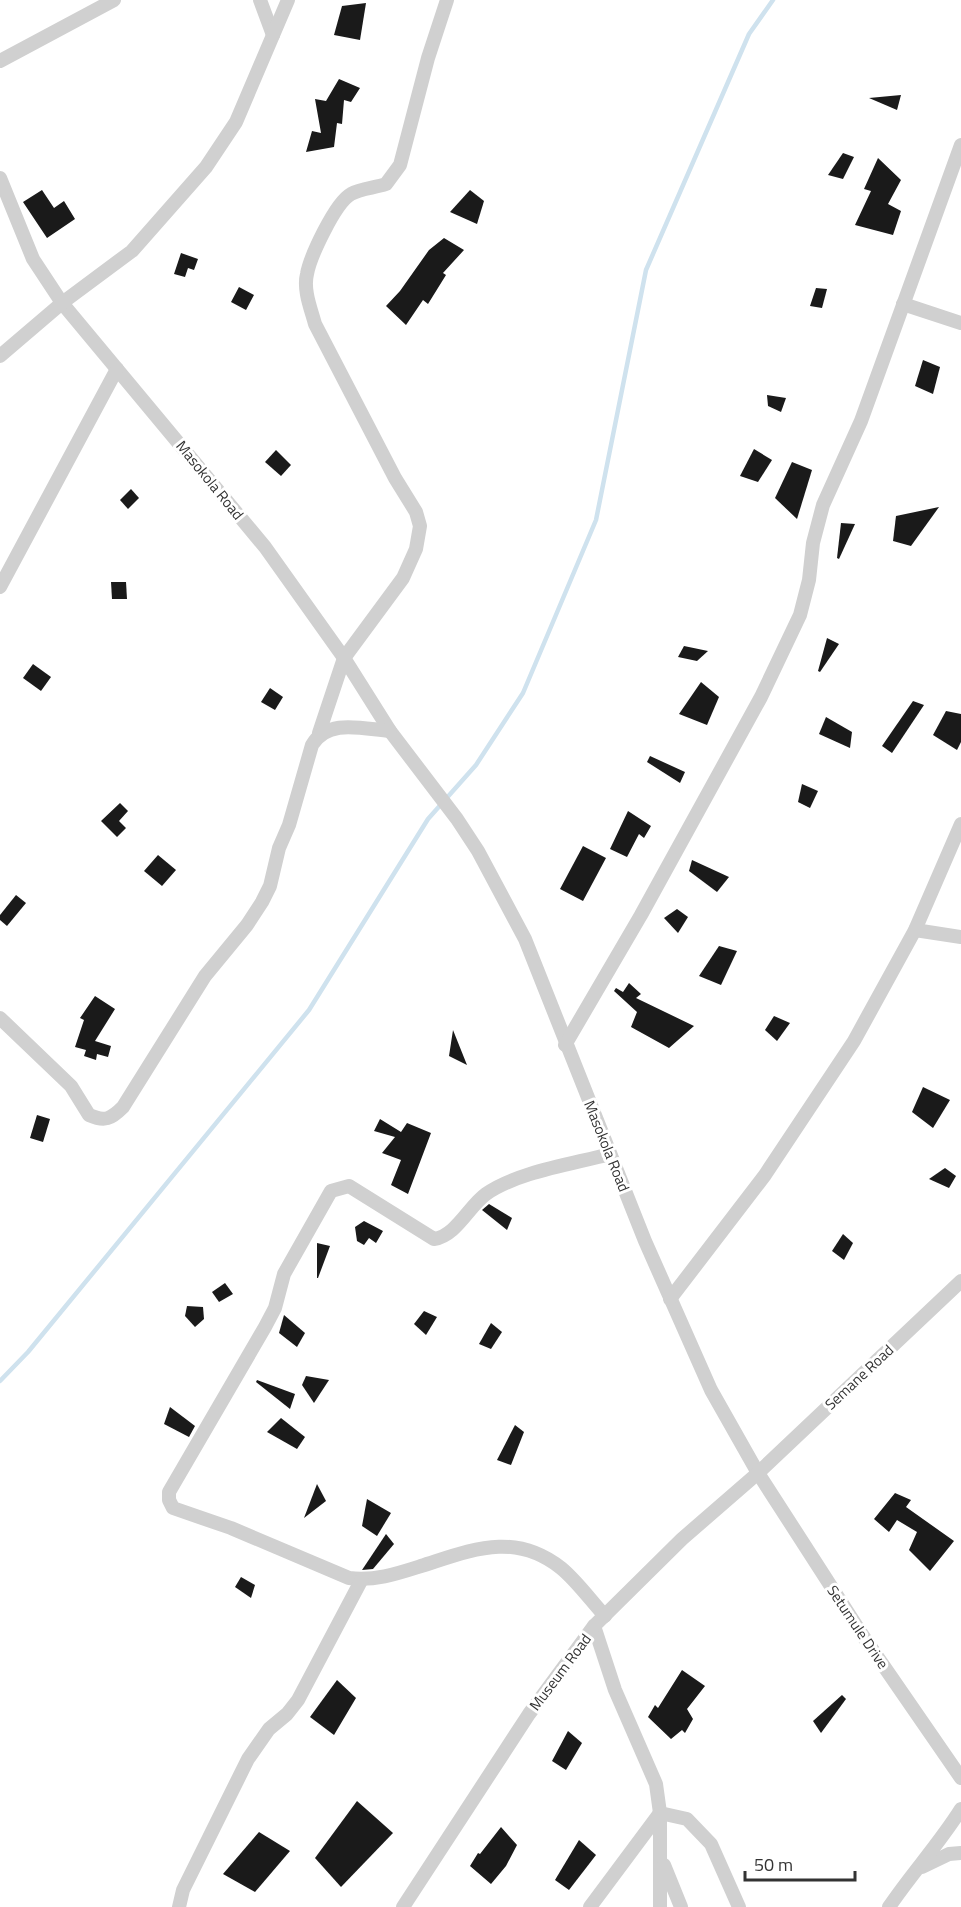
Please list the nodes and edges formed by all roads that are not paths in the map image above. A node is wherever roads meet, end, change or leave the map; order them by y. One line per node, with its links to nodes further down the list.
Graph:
1 (114, 0): 6 (street)
2 (260, 0): 5 (street)
3 (288, 0): 5 (street)
4 (447, 0): 15 (street)
5 (273, 35): 9 (street)
6 (0, 61)
7 (961, 145): 10 (street)
8 (0, 178): 9 (street, Masokola Road)
9 (62, 303): 12 (street); 13 (street, Masokola Road)
10 (903, 304): 11 (street); 22 (street)
11 (961, 323)
12 (0, 356)
13 (117, 369): 14 (street); 15 (street, Masokola Road)
14 (0, 587)
15 (344, 658): 16 (street, Masokola Road); 17 (street)
16 (390, 731): 17 (street); 22 (street, Masokola Road)
17 (319, 733): 21 (street)
18 (961, 824): 19 (street)
19 (915, 930): 20 (street); 25 (street)
20 (961, 937)
21 (0, 1018)
22 (565, 1044): 23 (street, Masokola Road)
23 (610, 1154): 25 (street, Masokola Road); 27 (street)
24 (961, 1281): 26 (street, Semane Road)
25 (670, 1299): 26 (street, Masokola Road)
26 (758, 1473): 28 (street, Museum Road); 30 (street, Setumule Drive)
27 (362, 1579): 28 (street); 36 (street)
28 (605, 1616): 29 (street, Museum Road)
29 (594, 1626): 32 (street); 37 (street, Museum Road)
30 (961, 1778)
31 (961, 1809): 35 (street)
32 (660, 1813): 34 (street); 38 (street); 41 (street)
33 (961, 1853): 35 (street)
34 (661, 1858): 39 (street); 40 (street)
35 (914, 1870): 42 (street)
36 (179, 1907)
37 (403, 1907)
38 (590, 1907)
39 (660, 1907)
40 (681, 1907)
41 (739, 1907)
42 (889, 1907)

